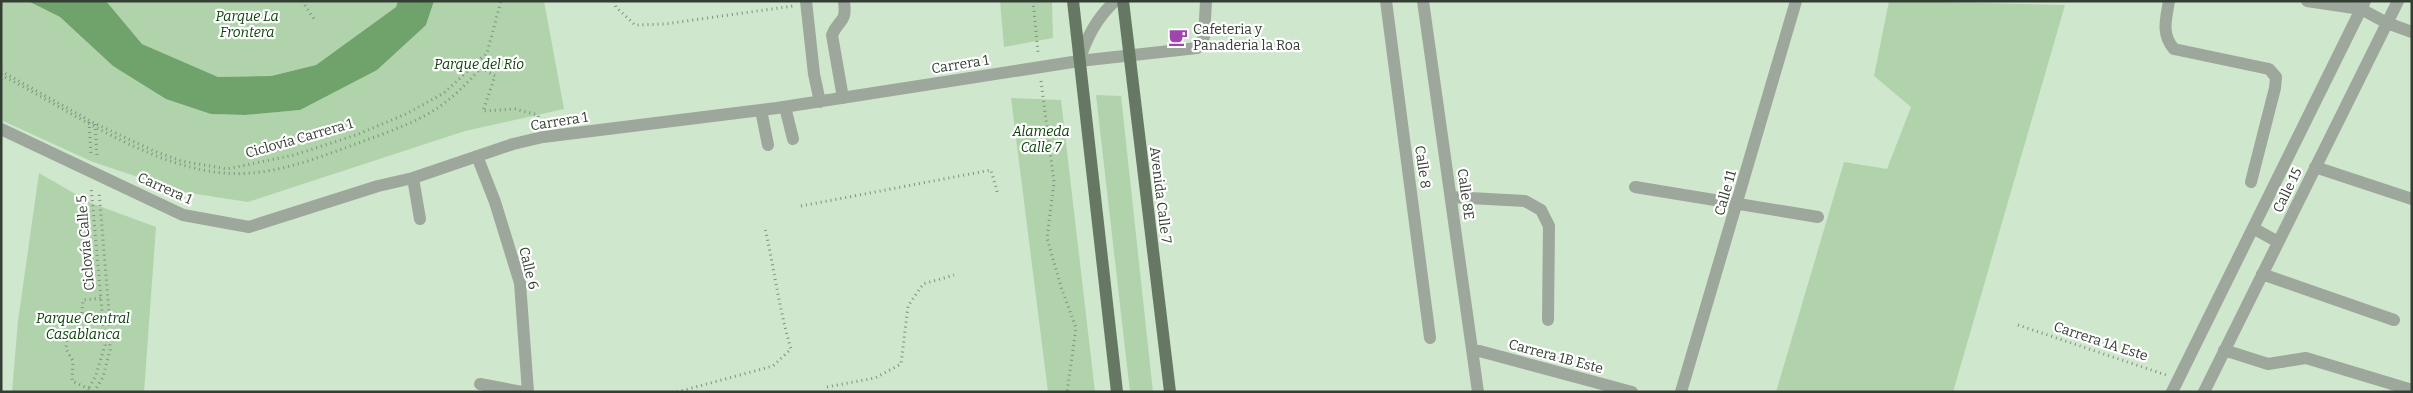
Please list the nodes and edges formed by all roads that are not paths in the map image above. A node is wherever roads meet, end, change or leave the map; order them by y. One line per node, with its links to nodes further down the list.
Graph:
1 (1073, 1): 17 (main road)
2 (1115, 1): 17 (street)
3 (1123, 1): 16 (main road, Avenida Calle 7)
4 (1206, 1): 16 (street, Carrera 1)
5 (1386, 1): 40 (street, Calle 8)
6 (1423, 1): 30 (street, Calle 8E)
7 (1796, 1): 32 (street, Calle 11)
8 (2169, 1): 28 (street)
9 (2307, 1): 13 (street)
10 (2398, 1): 14 (street, Calle 15)
11 (848, 2): 18 (street)
12 (806, 3): 19 (street)
13 (2363, 5): 14 (street); 35 (street, Calle 15)
14 (2387, 23): 15 (street); 26 (street, Calle 15)
15 (2412, 32)
16 (1128, 54): 17 (street, Carrera 1); 49 (main road, Avenida Calle 7)
17 (1079, 61): 18 (street, Carrera 1); 48 (main road)
18 (843, 98): 19 (street, Carrera 1)
19 (820, 102): 20 (street, Carrera 1)
20 (785, 107): 21 (street, Carrera 1); 23 (street)
21 (761, 110): 24 (street); 25 (street, Carrera 1)
22 (1, 128): 27 (street, Carrera 1)
23 (793, 139)
24 (768, 145)
25 (477, 156): 27 (street, Carrera 1); 47 (street, Calle 6)
26 (2315, 167): 31 (street); 36 (street, Calle 15)
27 (413, 178): 34 (street)
28 (2251, 182)
29 (1635, 186): 32 (street)
30 (1451, 197): 38 (street); 41 (street, Calle 8E)
31 (2412, 199)
32 (1738, 204): 33 (street); 52 (street, Calle 11)
33 (1818, 217)
34 (420, 219)
35 (2253, 228): 36 (street); 53 (street, Calle 15)
36 (2278, 242): 37 (street, Calle 15)
37 (2262, 274): 39 (street); 42 (street, Calle 15)
38 (1548, 320)
39 (2394, 320)
40 (1430, 338)
41 (1472, 349): 44 (street, Carrera 1B Este); 50 (street, Calle 8E)
42 (2224, 350): 45 (street); 54 (street, Calle 15)
43 (480, 384): 46 (street)
44 (1591, 386): 51 (street, Carrera 1B Este)
45 (2412, 390)
46 (522, 392)
47 (528, 392)
48 (1117, 392)
49 (1170, 392)
50 (1478, 392)
51 (1632, 392)
52 (1680, 392)
53 (2172, 392)
54 (2204, 392)

